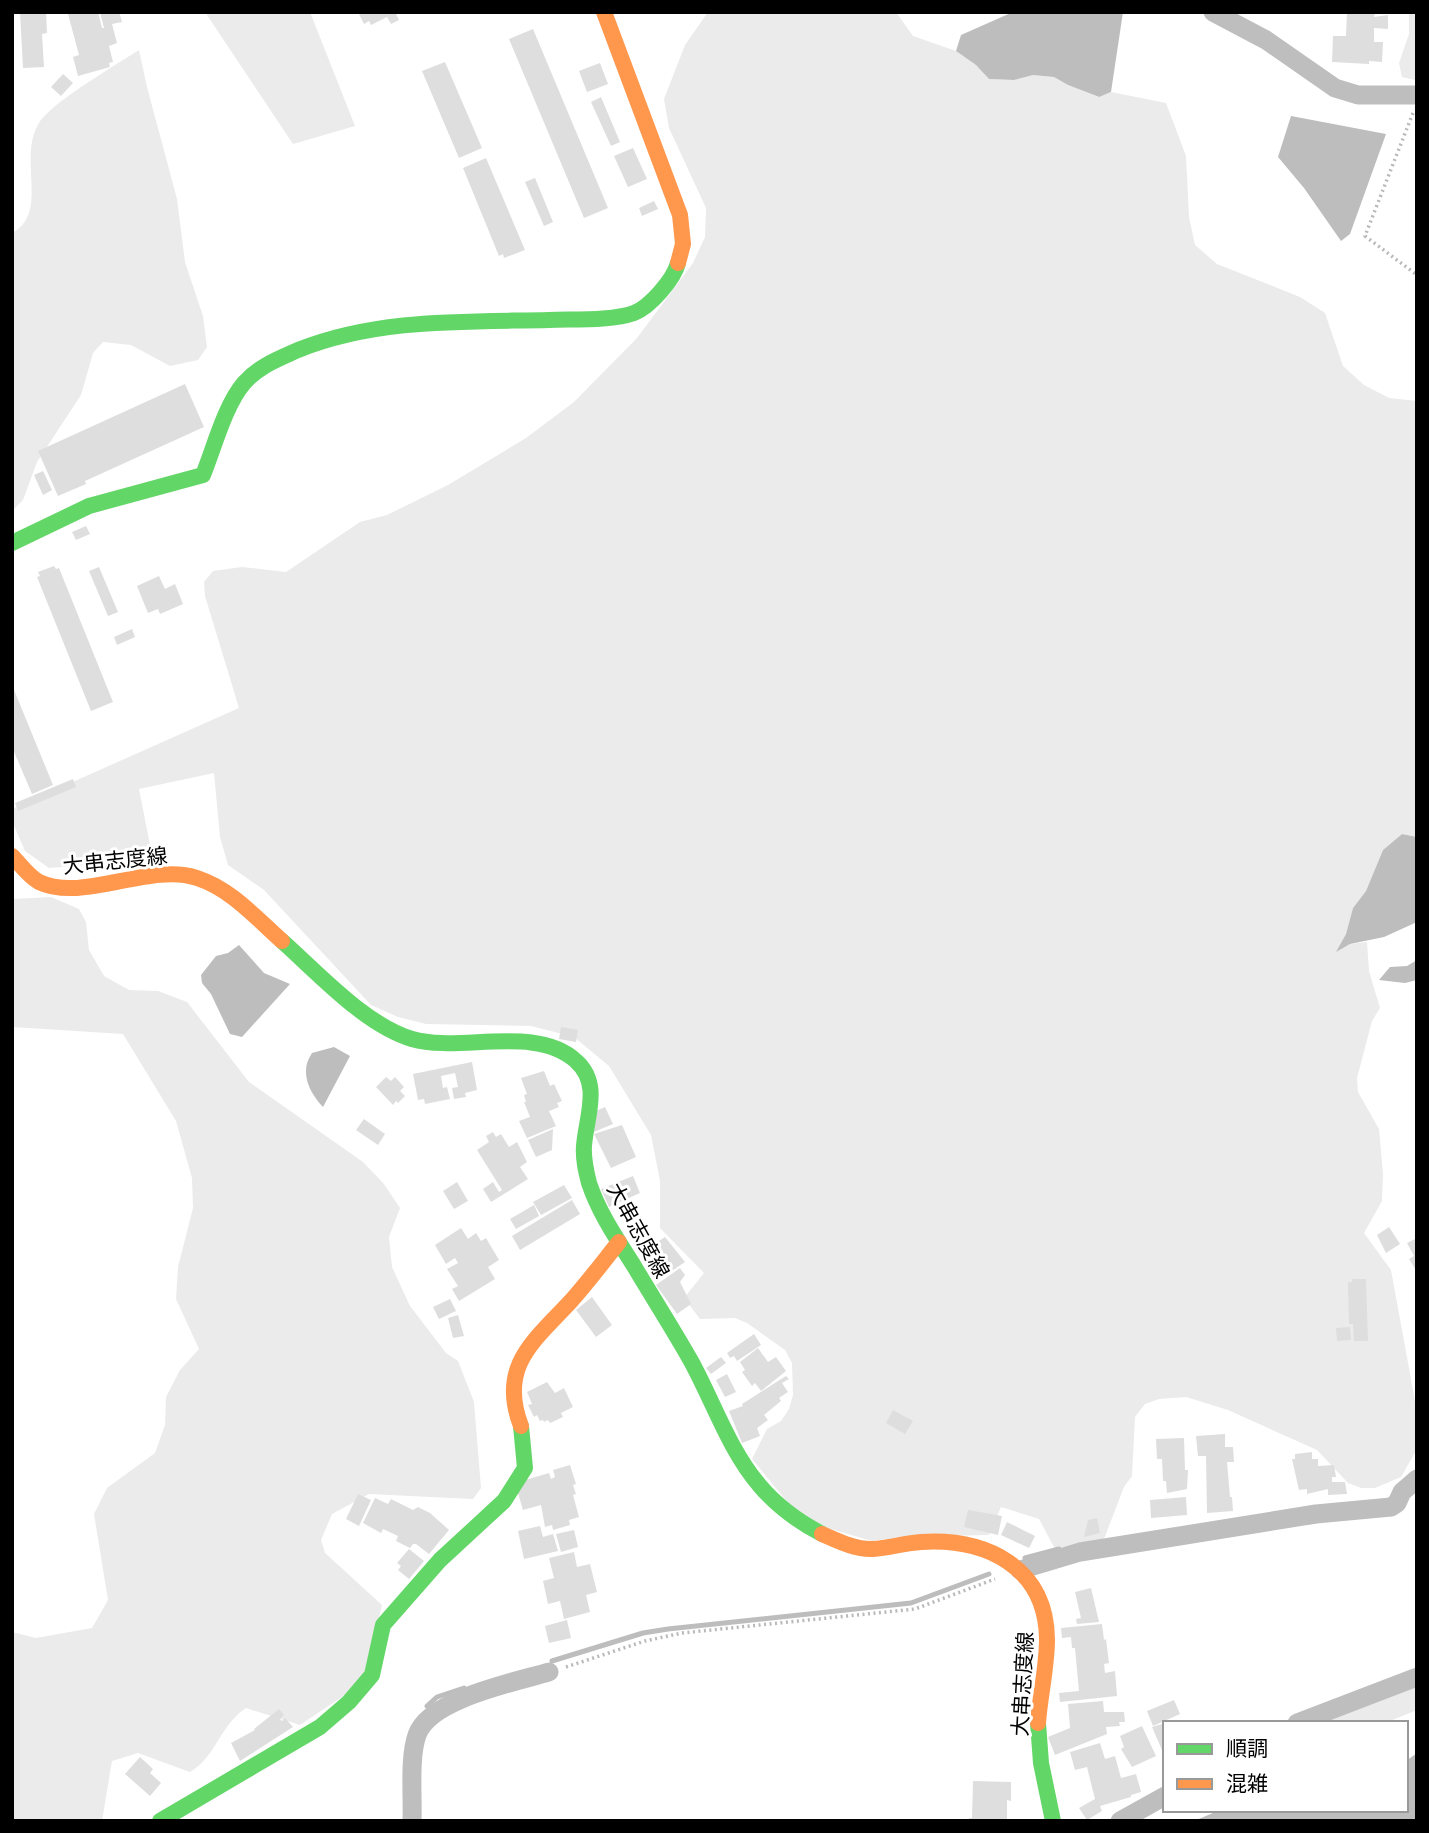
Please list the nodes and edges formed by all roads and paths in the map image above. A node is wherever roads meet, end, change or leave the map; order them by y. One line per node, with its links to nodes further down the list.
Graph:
1 (604, 12): 6 (street)
2 (1213, 12): 3 (street)
3 (1417, 95)
4 (1417, 103): 5 (path)
5 (1417, 275)
6 (12, 543)
7 (12, 856): 8 (street, 大串志度線)
8 (619, 1242): 10 (street, 大串志度線); 15 (street)
9 (1417, 1479): 10 (street)
10 (1020, 1570): 11 (path); 17 (street, 大串志度線)
11 (549, 1672): 16 (street)
12 (1417, 1676): 13 (street)
13 (1302, 1721)
14 (1163, 1797): 18 (street)
15 (160, 1821)
16 (412, 1821)
17 (1054, 1821)
18 (1120, 1821)

